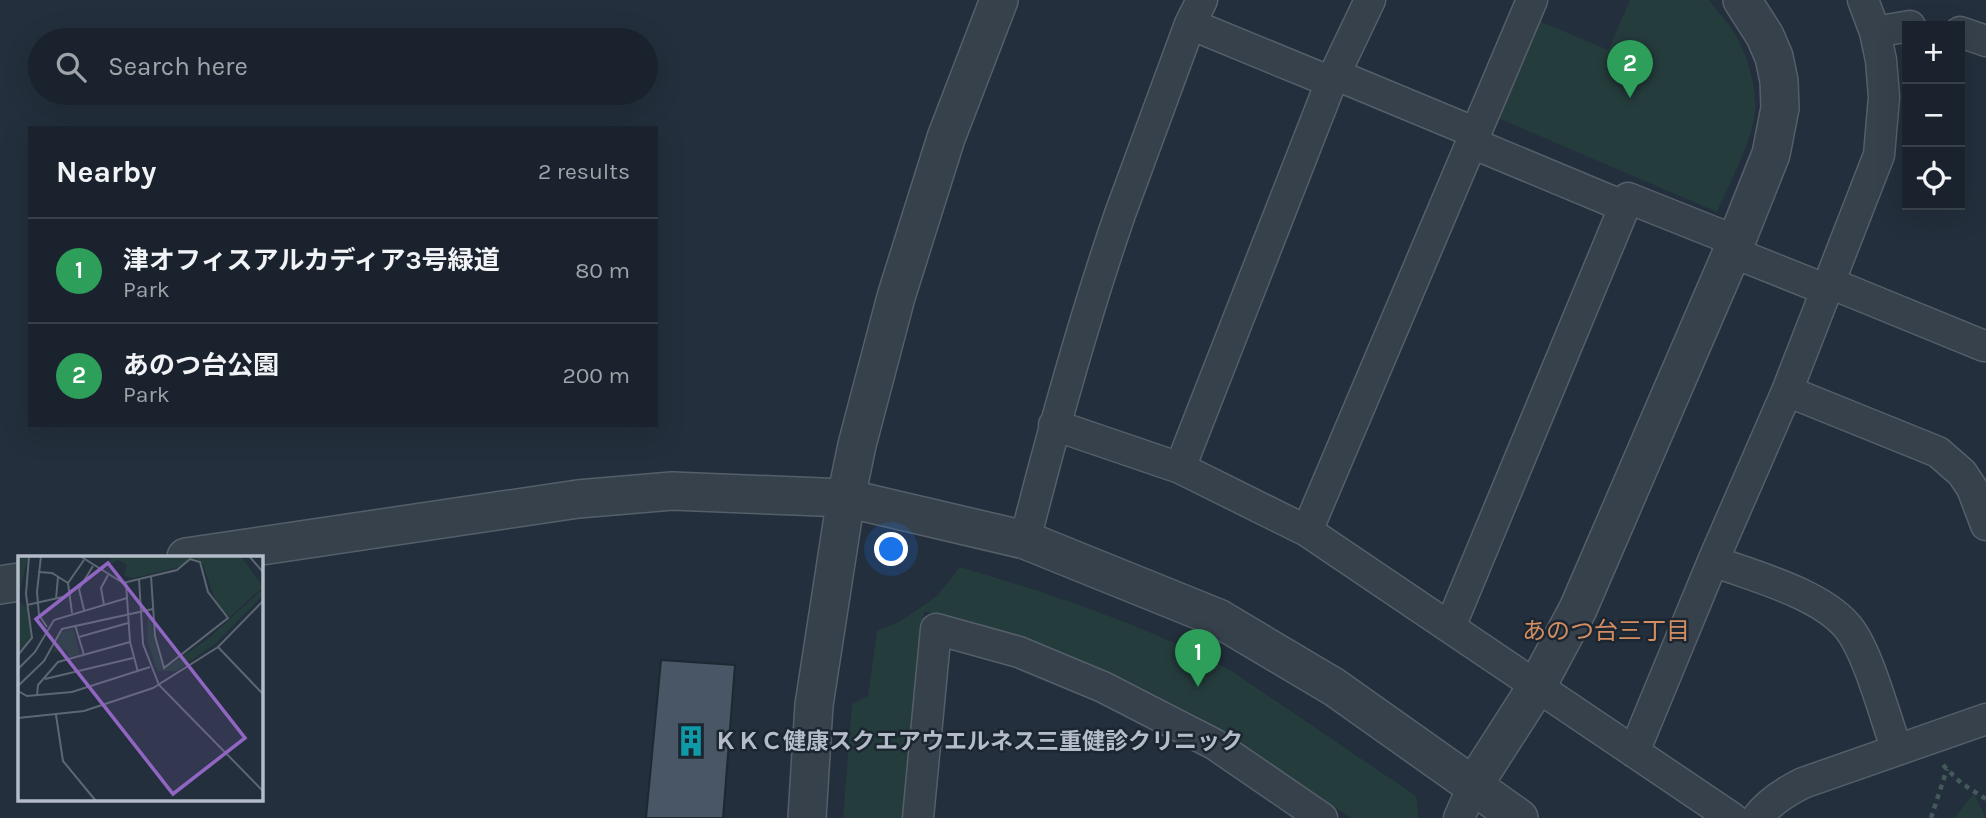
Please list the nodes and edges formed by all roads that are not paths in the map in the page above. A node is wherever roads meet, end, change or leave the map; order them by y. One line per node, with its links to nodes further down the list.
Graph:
1 (999, 0): 20 (street)
2 (1370, 0): 11 (street)
3 (1532, 0): 12 (street)
4 (1742, 0): 14 (street)
5 (1863, 0): 8 (street)
6 (1196, 12): 11 (street); 18 (street)
7 (1902, 27): 8 (street)
8 (1875, 32): 15 (street)
9 (1965, 34): 10 (street)
10 (1986, 41)
11 (1332, 78): 12 (street); 19 (street)
12 (1474, 138): 13 (street); 22 (street)
13 (1623, 206): 14 (street); 28 (street)
14 (1734, 247): 15 (street); 29 (street)
15 (1828, 287): 16 (street); 17 (street)
16 (1985, 348)
17 (1787, 390): 21 (street); 25 (street)
18 (1054, 425): 19 (street); 23 (street)
19 (1180, 468): 22 (street)
20 (846, 498): 23 (street); 24 (street); 34 (street)
21 (1986, 525)
22 (1307, 531): 28 (street)
23 (1026, 540): 33 (street)
24 (193, 556)
25 (1713, 561): 31 (street); 32 (street)
26 (18, 582): 27 (street)
27 (0, 585)
28 (1450, 627): 29 (street)
29 (1537, 686): 32 (street); 33 (street)
30 (1986, 719): 31 (street)
31 (1897, 750): 39 (street)
32 (1634, 751): 38 (street)
33 (1466, 802): 37 (street)
34 (807, 818)
35 (918, 818): 36 (street)
36 (1322, 818)
37 (1519, 818)
38 (1732, 818)
39 (1757, 818)

